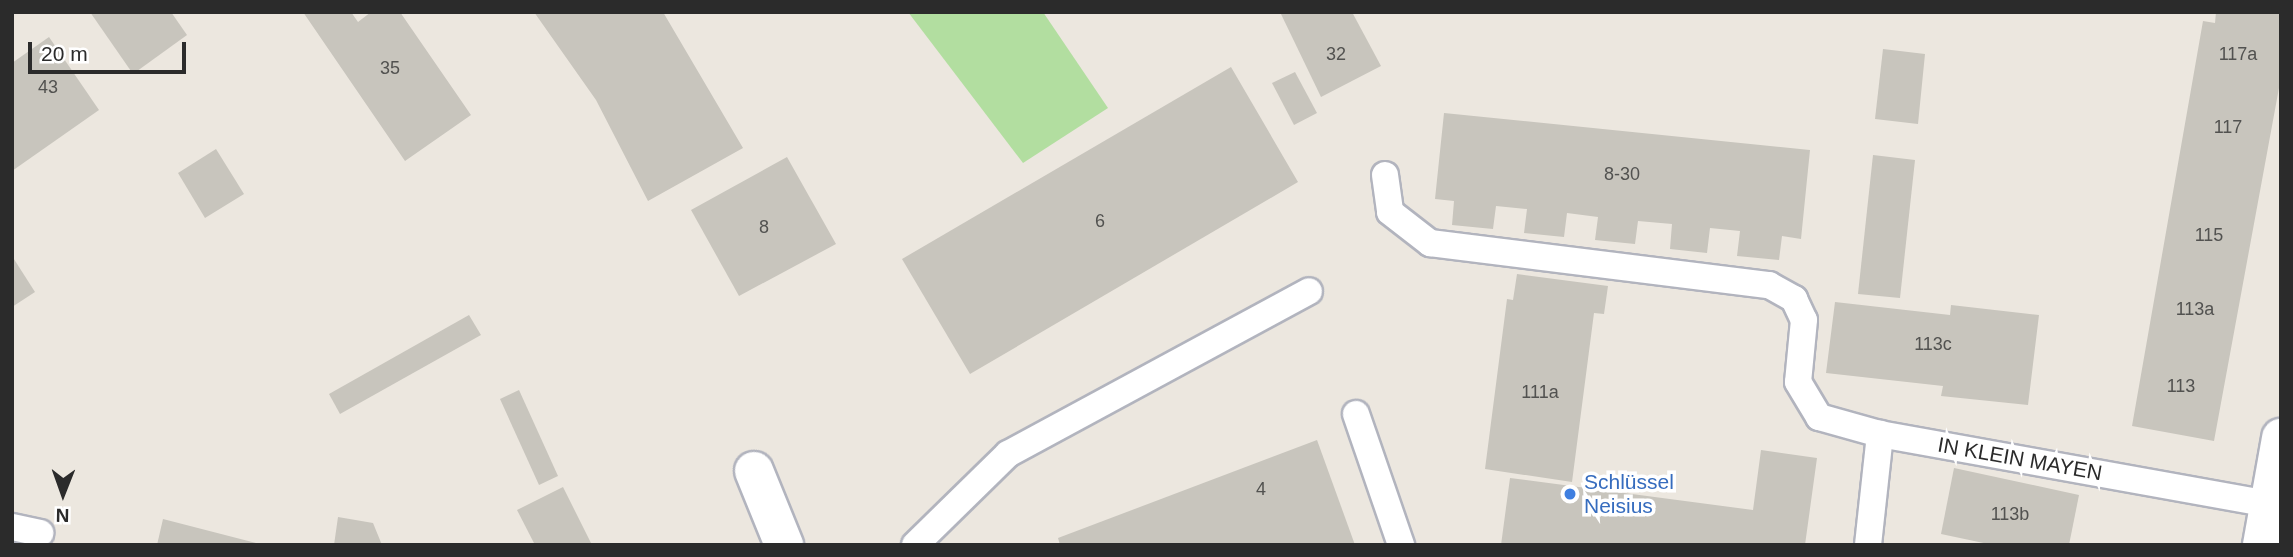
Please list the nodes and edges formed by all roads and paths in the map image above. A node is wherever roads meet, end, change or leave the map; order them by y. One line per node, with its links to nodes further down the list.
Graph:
1 (1385, 175): 4 (lane, IN KLEIN MAYEN)
2 (1309, 291): 11 (lane)
3 (1356, 414): 12 (lane)
4 (1880, 434): 7 (lane, IN KLEIN MAYEN); 13 (lane)
5 (2280, 447): 7 (main road)
6 (754, 471): 10 (main road)
7 (2269, 504): 14 (main road)
8 (12, 527): 9 (lane)
9 (40, 533)
10 (784, 545)
11 (915, 545)
12 (1401, 545)
13 (1868, 545)
14 (2262, 545)

